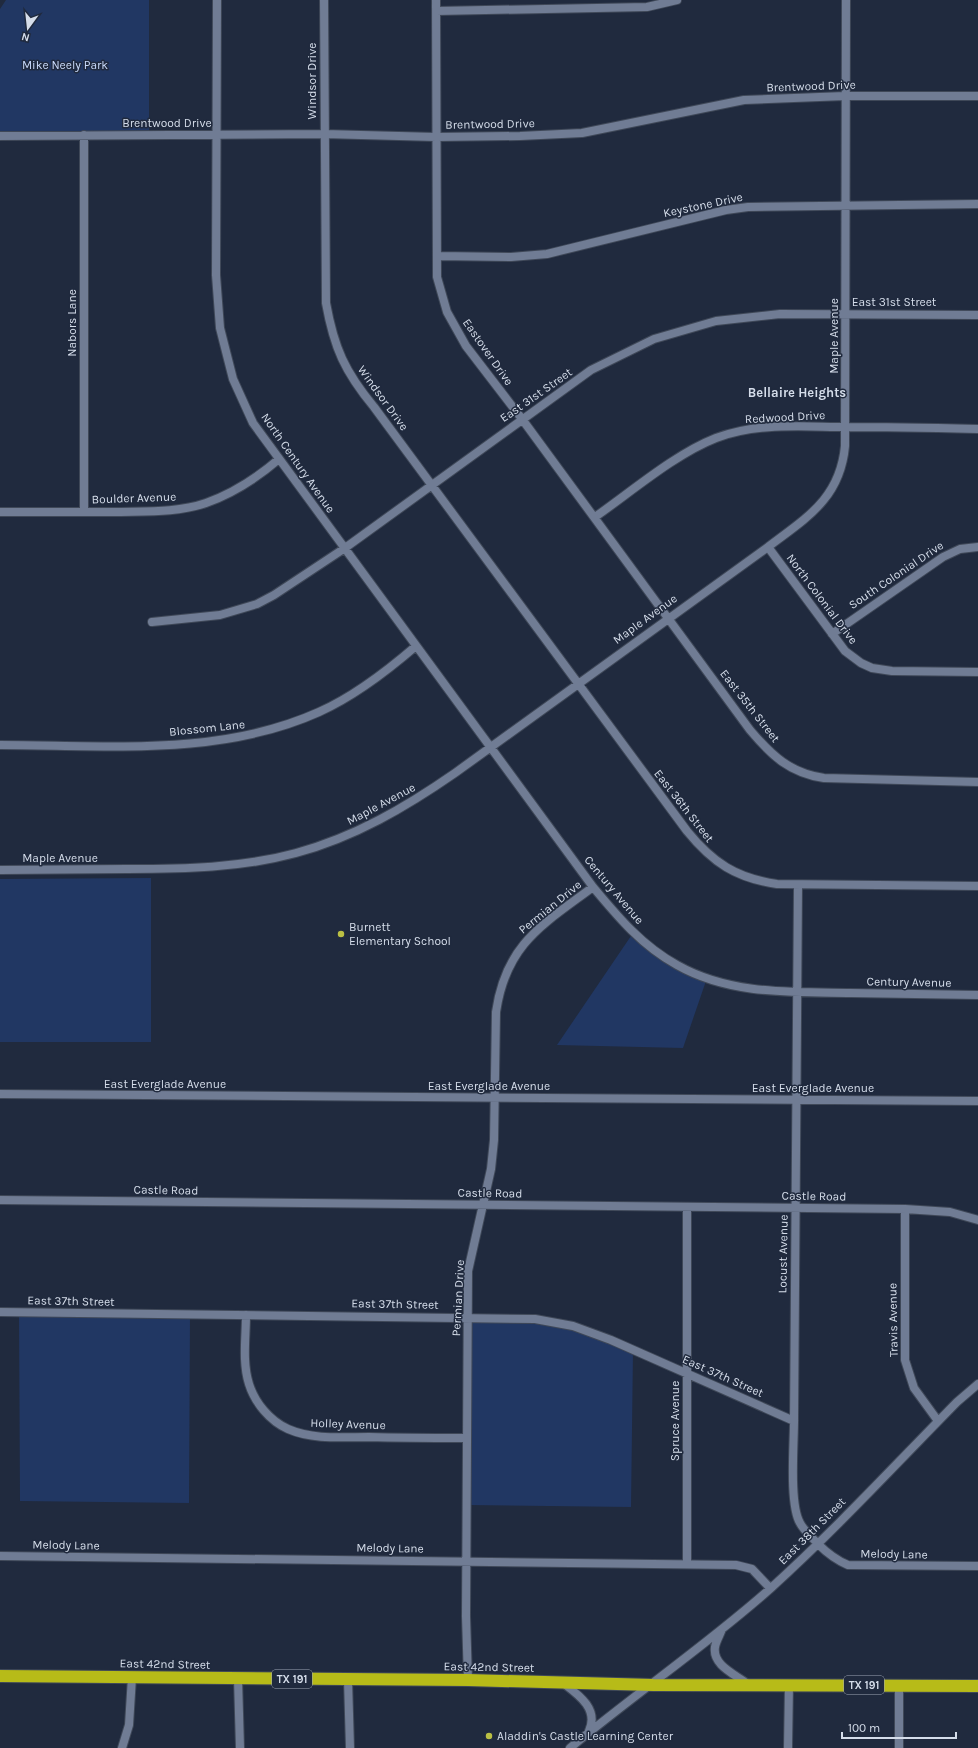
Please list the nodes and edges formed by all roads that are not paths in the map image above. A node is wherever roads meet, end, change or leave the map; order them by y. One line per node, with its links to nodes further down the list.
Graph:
1 (217, 0): 11 (street, North Century Avenue)
2 (324, 0): 9 (street, Windsor Drive)
3 (436, 0): 6 (street, Eastover Drive)
4 (677, 0): 6 (street)
5 (846, 0): 7 (street, Maple Avenue)
6 (436, 11): 13 (street, Eastover Drive)
7 (845, 96): 8 (street, Brentwood Drive); 13 (street, Brentwood Drive); 15 (street, Maple Avenue)
8 (978, 96)
9 (324, 134): 11 (street, Brentwood Drive); 13 (street, Brentwood Drive); 23 (street, Windsor Drive)
10 (84, 135): 11 (street, Brentwood Drive); 12 (street, Brentwood Drive); 25 (street, Nabors Lane)
11 (216, 135): 22 (street, North Century Avenue)
12 (0, 136)
13 (436, 137): 16 (street, Eastover Drive)
14 (978, 204): 15 (street, Keystone Drive)
15 (846, 205): 16 (street, Keystone Drive); 17 (street, Maple Avenue)
16 (437, 256): 19 (street, Eastover Drive)
17 (846, 314): 18 (street, East 31st Street); 19 (street, East 31st Street); 20 (street, Maple Avenue)
18 (978, 314)
19 (522, 418): 23 (street, East 31st Street); 26 (street, Eastover Drive)
20 (846, 427): 21 (street, Redwood Drive); 26 (street, Redwood Drive); 27 (street, Maple Avenue)
21 (978, 429)
22 (279, 459): 25 (street, Boulder Avenue); 29 (street, North Century Avenue)
23 (432, 485): 29 (street, East 31st Street); 35 (street, Windsor Drive)
24 (0, 512): 25 (street, Boulder Avenue)
25 (84, 512)
26 (595, 517): 30 (street, Eastover Drive)
27 (768, 547): 30 (street, Maple Avenue); 32 (street, North Colonial Drive)
28 (978, 547): 32 (street, South Colonial Drive)
29 (345, 548): 31 (street, East 31st Street); 33 (street, North Century Avenue)
30 (668, 618): 35 (street, Maple Avenue); 38 (street, East 35th Street)
31 (152, 622)
32 (832, 634): 34 (street, North Colonial Drive)
33 (416, 646): 36 (street, Blossom Lane); 37 (street, North Century Avenue)
34 (978, 672)
35 (578, 683): 37 (street, Maple Avenue); 40 (street, East 36th Street)
36 (0, 745)
37 (490, 748): 39 (street, Maple Avenue); 42 (street, Century Avenue)
38 (978, 782)
39 (0, 870)
40 (798, 885): 41 (street, East 36th Street); 43 (street, Locust Avenue)
41 (978, 886)
42 (593, 887): 43 (street, Century Avenue); 46 (street, Permian Drive)
43 (798, 992): 44 (street, Century Avenue); 47 (street, Locust Avenue)
44 (978, 995)
45 (0, 1094): 46 (street, East Everglade Avenue)
46 (494, 1098): 47 (street, East Everglade Avenue); 50 (street, Permian Drive)
47 (796, 1100): 48 (street, East Everglade Avenue); 52 (street, Locust Avenue)
48 (978, 1101)
49 (0, 1200): 50 (street, Castle Road)
50 (483, 1205): 51 (street, Castle Road); 57 (street, Permian Drive)
51 (687, 1207): 52 (street, Castle Road); 58 (street, Spruce Avenue)
52 (796, 1208): 53 (street, Castle Road); 60 (street, Locust Avenue)
53 (905, 1209): 54 (street, Castle Road); 61 (street, Travis Avenue)
54 (978, 1220)
55 (0, 1312): 56 (street, East 37th Street)
56 (246, 1315): 57 (street, East 37th Street); 62 (street, Holley Avenue)
57 (468, 1317): 58 (street, East 37th Street); 62 (street, Permian Drive)
58 (687, 1374): 60 (street, East 37th Street); 66 (street, Spruce Avenue)
59 (978, 1384): 61 (street, East 38th Street)
60 (794, 1421): 63 (street, Locust Avenue)
61 (938, 1421): 63 (street, East 38th Street)
62 (467, 1438): 65 (street, Permian Drive)
63 (817, 1543): 67 (street, Melody Lane); 68 (street, East 38th Street)
64 (0, 1556): 65 (street, Melody Lane)
65 (467, 1561): 66 (street, Melody Lane); 74 (street, Permian Drive)
66 (687, 1563): 68 (street, Melody Lane)
67 (978, 1566)
68 (770, 1588): 69 (street, East 38th Street)
69 (722, 1628): 76 (street, East 38th Street); 78 (street)
70 (0, 1676): 71 (highway, East 42nd Street / TX 191)
71 (132, 1678): 72 (highway, East 42nd Street / TX 191); 82 (street)
72 (238, 1679): 73 (highway, East 42nd Street / TX 191); 83 (street)
73 (348, 1680): 74 (highway, East 42nd Street / TX 191); 84 (street)
74 (468, 1680): 75 (highway, East 42nd Street / TX 191)
75 (563, 1683): 76 (highway, East 42nd Street / TX 191); 81 (street)
76 (653, 1684): 78 (highway, East 42nd Street / TX 191); 81 (street, East 38th Street)
77 (789, 1684): 78 (highway, East 42nd Street / TX 191); 79 (highway, East 42nd Street / TX 191); 86 (street)
78 (749, 1685)
79 (899, 1686): 80 (highway, East 42nd Street / TX 191); 87 (street)
80 (978, 1686)
81 (589, 1732): 85 (street, East 38th Street)
82 (122, 1748)
83 (240, 1748)
84 (350, 1748)
85 (570, 1748)
86 (788, 1748)
87 (899, 1748)

